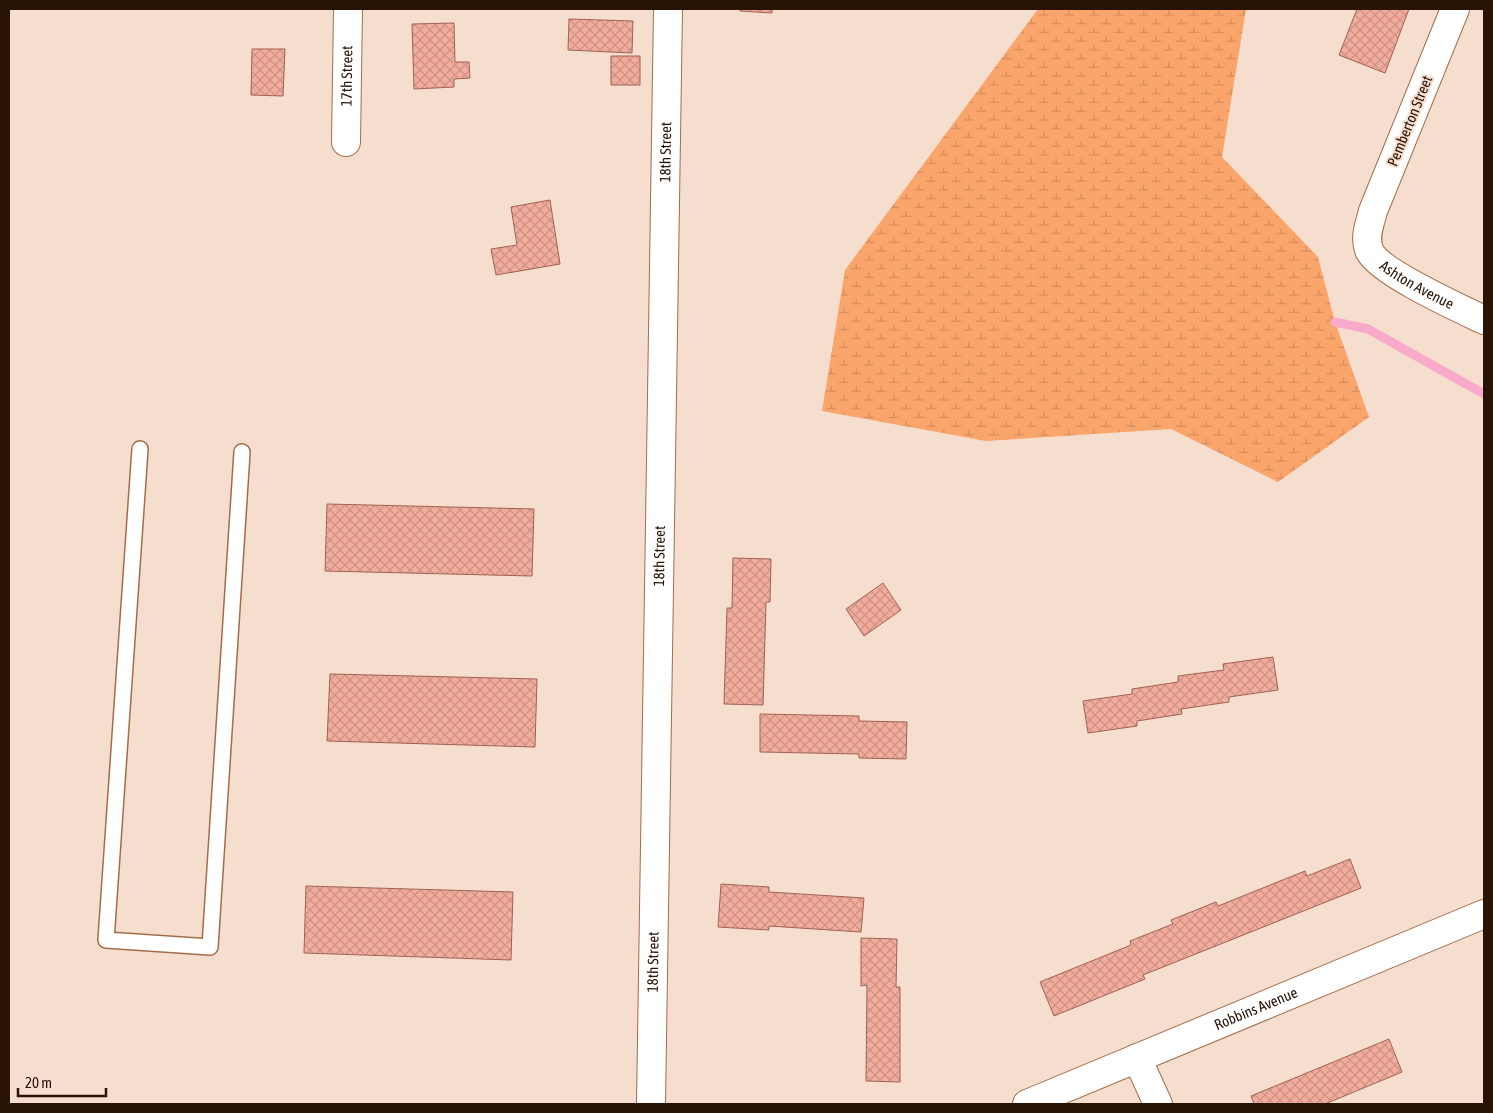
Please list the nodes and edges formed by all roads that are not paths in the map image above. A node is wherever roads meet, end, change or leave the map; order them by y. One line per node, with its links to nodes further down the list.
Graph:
1 (348, 9): 4 (street, 17th Street)
2 (668, 9): 11 (street, 18th Street)
3 (1455, 9): 5 (street, Pemberton Street)
4 (346, 142)
5 (1367, 234): 6 (street, Ashton Avenue)
6 (1484, 320)
7 (140, 449): 8 (lane)
8 (242, 452)
9 (1484, 914): 10 (street, Robbins Avenue)
10 (1137, 1058): 12 (street, Robbins Avenue); 13 (street)
11 (651, 1104)
12 (1027, 1104)
13 (1158, 1104)

